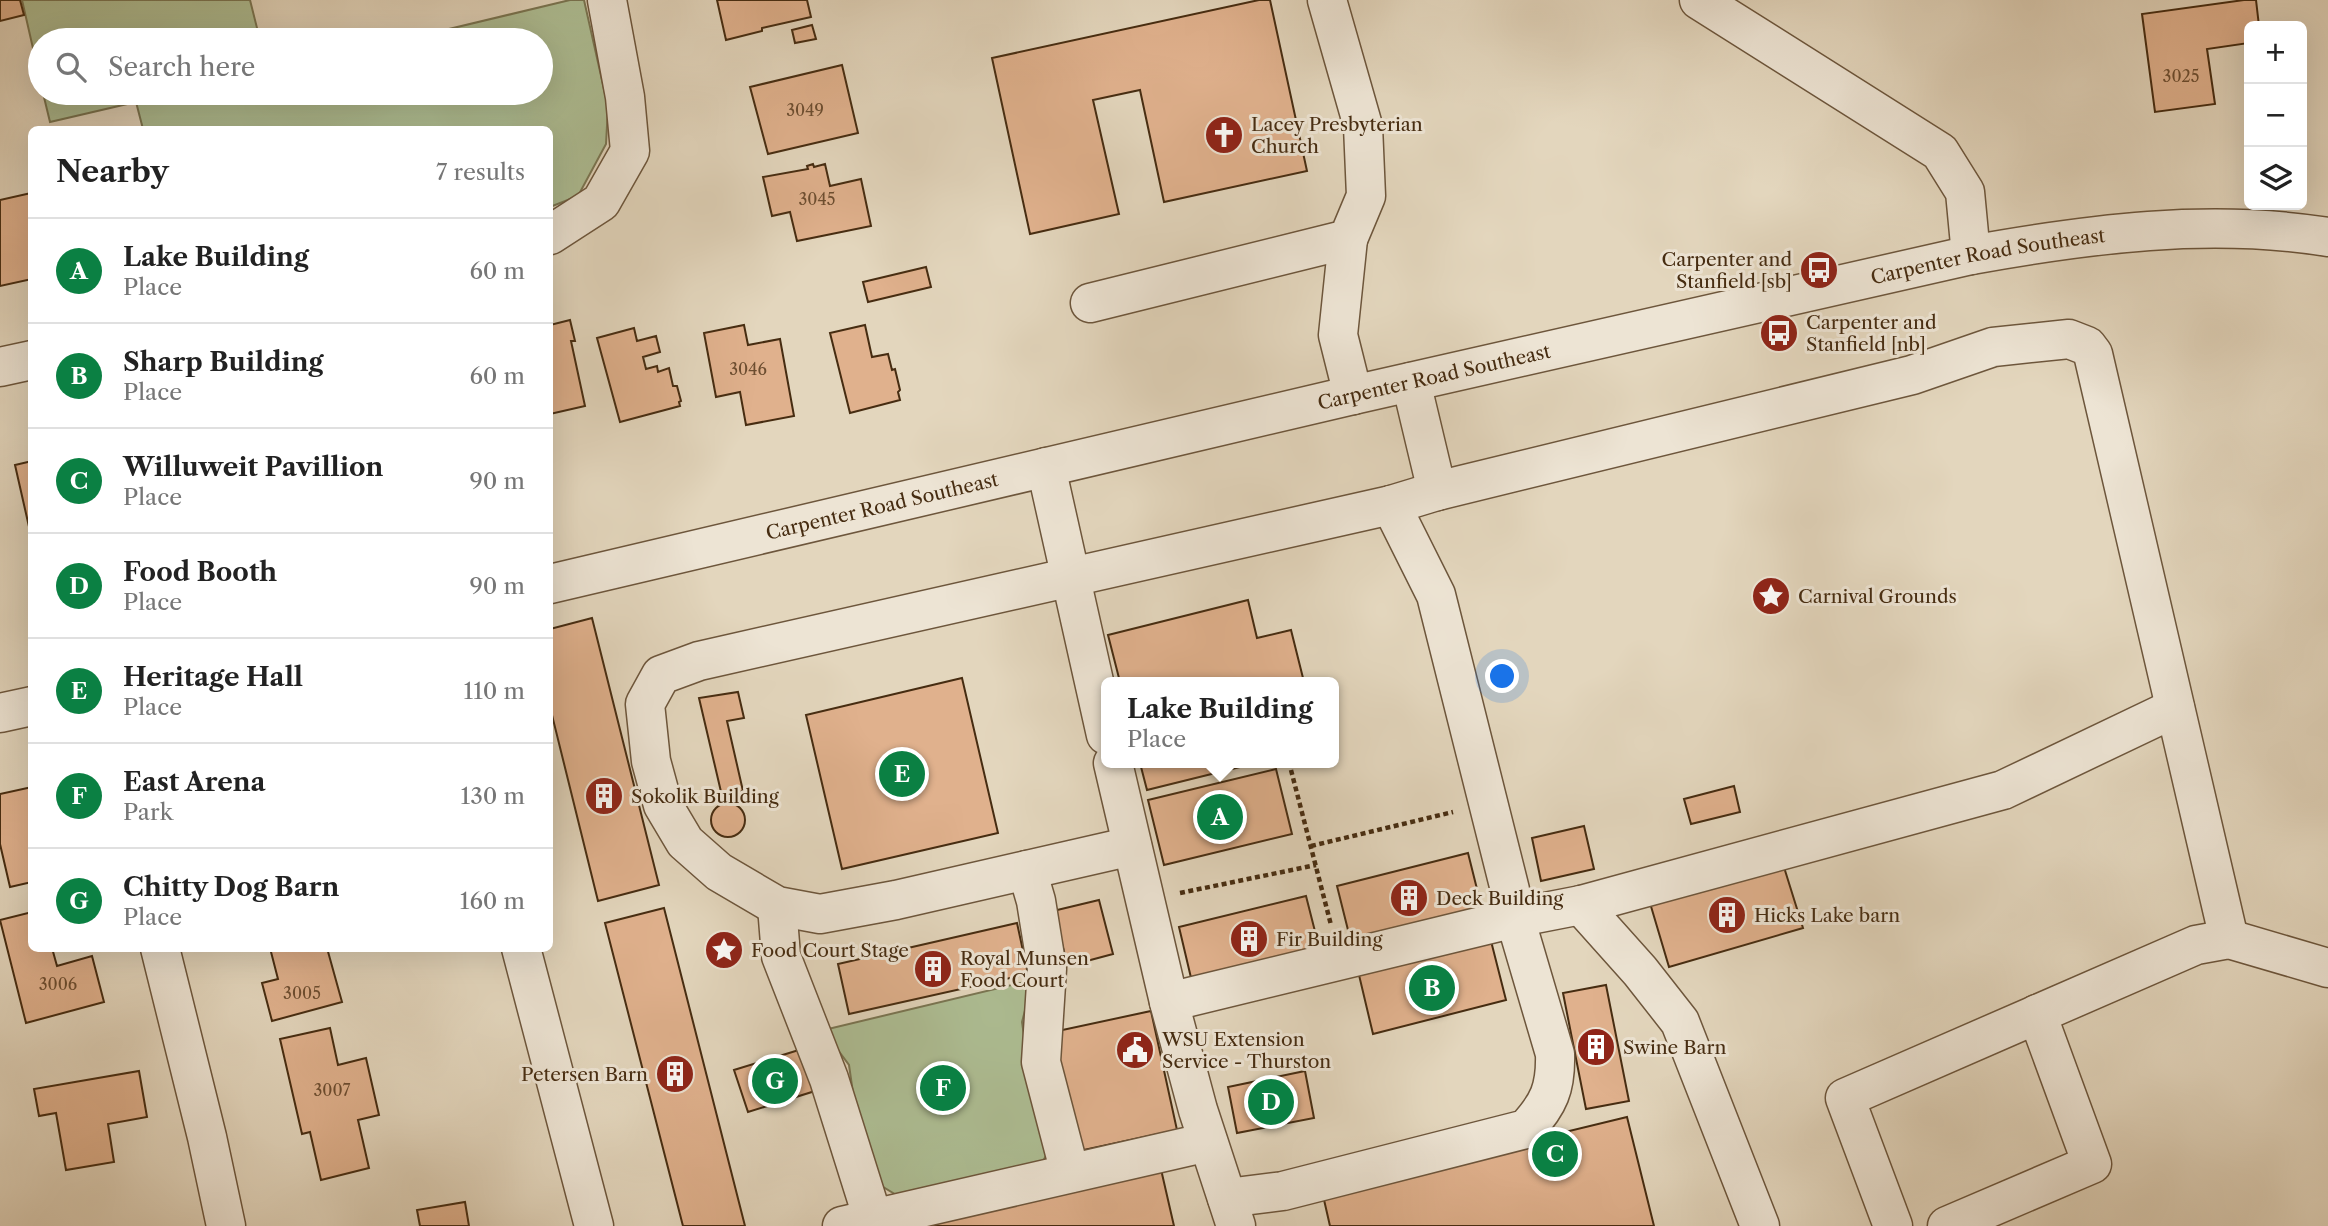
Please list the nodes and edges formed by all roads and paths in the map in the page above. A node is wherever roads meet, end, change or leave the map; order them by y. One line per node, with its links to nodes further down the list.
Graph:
1 (607, 0): 4 (street)
2 (1327, 0): 6 (street)
3 (1699, 0): 7 (street)
4 (553, 233)
5 (2328, 237): 7 (street, Carpenter Road Southeast)
6 (1348, 239): 8 (street); 12 (street)
7 (1971, 255): 11 (street, Carpenter Road Southeast)
8 (1090, 303)
9 (28, 361): 10 (street)
10 (0, 367)
11 (1411, 382): 12 (street, Carpenter Road Southeast); 14 (street)
12 (1353, 395): 13 (street, Carpenter Road Southeast)
13 (1046, 467): 16 (street); 17 (street, Carpenter Road Southeast)
14 (1437, 491): 15 (street); 19 (street)
15 (1391, 505): 16 (street); 24 (street)
16 (1069, 577): 21 (street); 31 (street)
17 (553, 583)
18 (28, 707): 20 (street)
19 (2175, 708): 30 (street); 33 (street)
20 (0, 713)
21 (1101, 714)
22 (1114, 768): 25 (street)
23 (1291, 770): 26 (path)
24 (1489, 803): 26 (path); 32 (street)
25 (1132, 846): 28 (street); 29 (street)
26 (1311, 846): 27 (path)
27 (1316, 865): 29 (path); 36 (path)
28 (1027, 870): 31 (street); 41 (street)
29 (1145, 901): 38 (street)
30 (1581, 905): 32 (street); 46 (street)
31 (778, 906): 43 (street)
32 (1515, 918): 36 (street); 42 (street)
33 (2229, 939): 37 (street); 39 (street)
34 (161, 952): 44 (street)
35 (522, 952): 45 (street)
36 (1340, 960): 38 (street)
37 (2328, 968)
38 (1169, 1002): 40 (street)
39 (2037, 1014): 47 (street); 48 (street)
40 (1208, 1142): 41 (street); 42 (street)
41 (1070, 1173): 43 (street)
42 (1232, 1212)
43 (858, 1222)
44 (226, 1226)
45 (594, 1226)
46 (1760, 1226)
47 (1893, 1226)
48 (1947, 1226)

